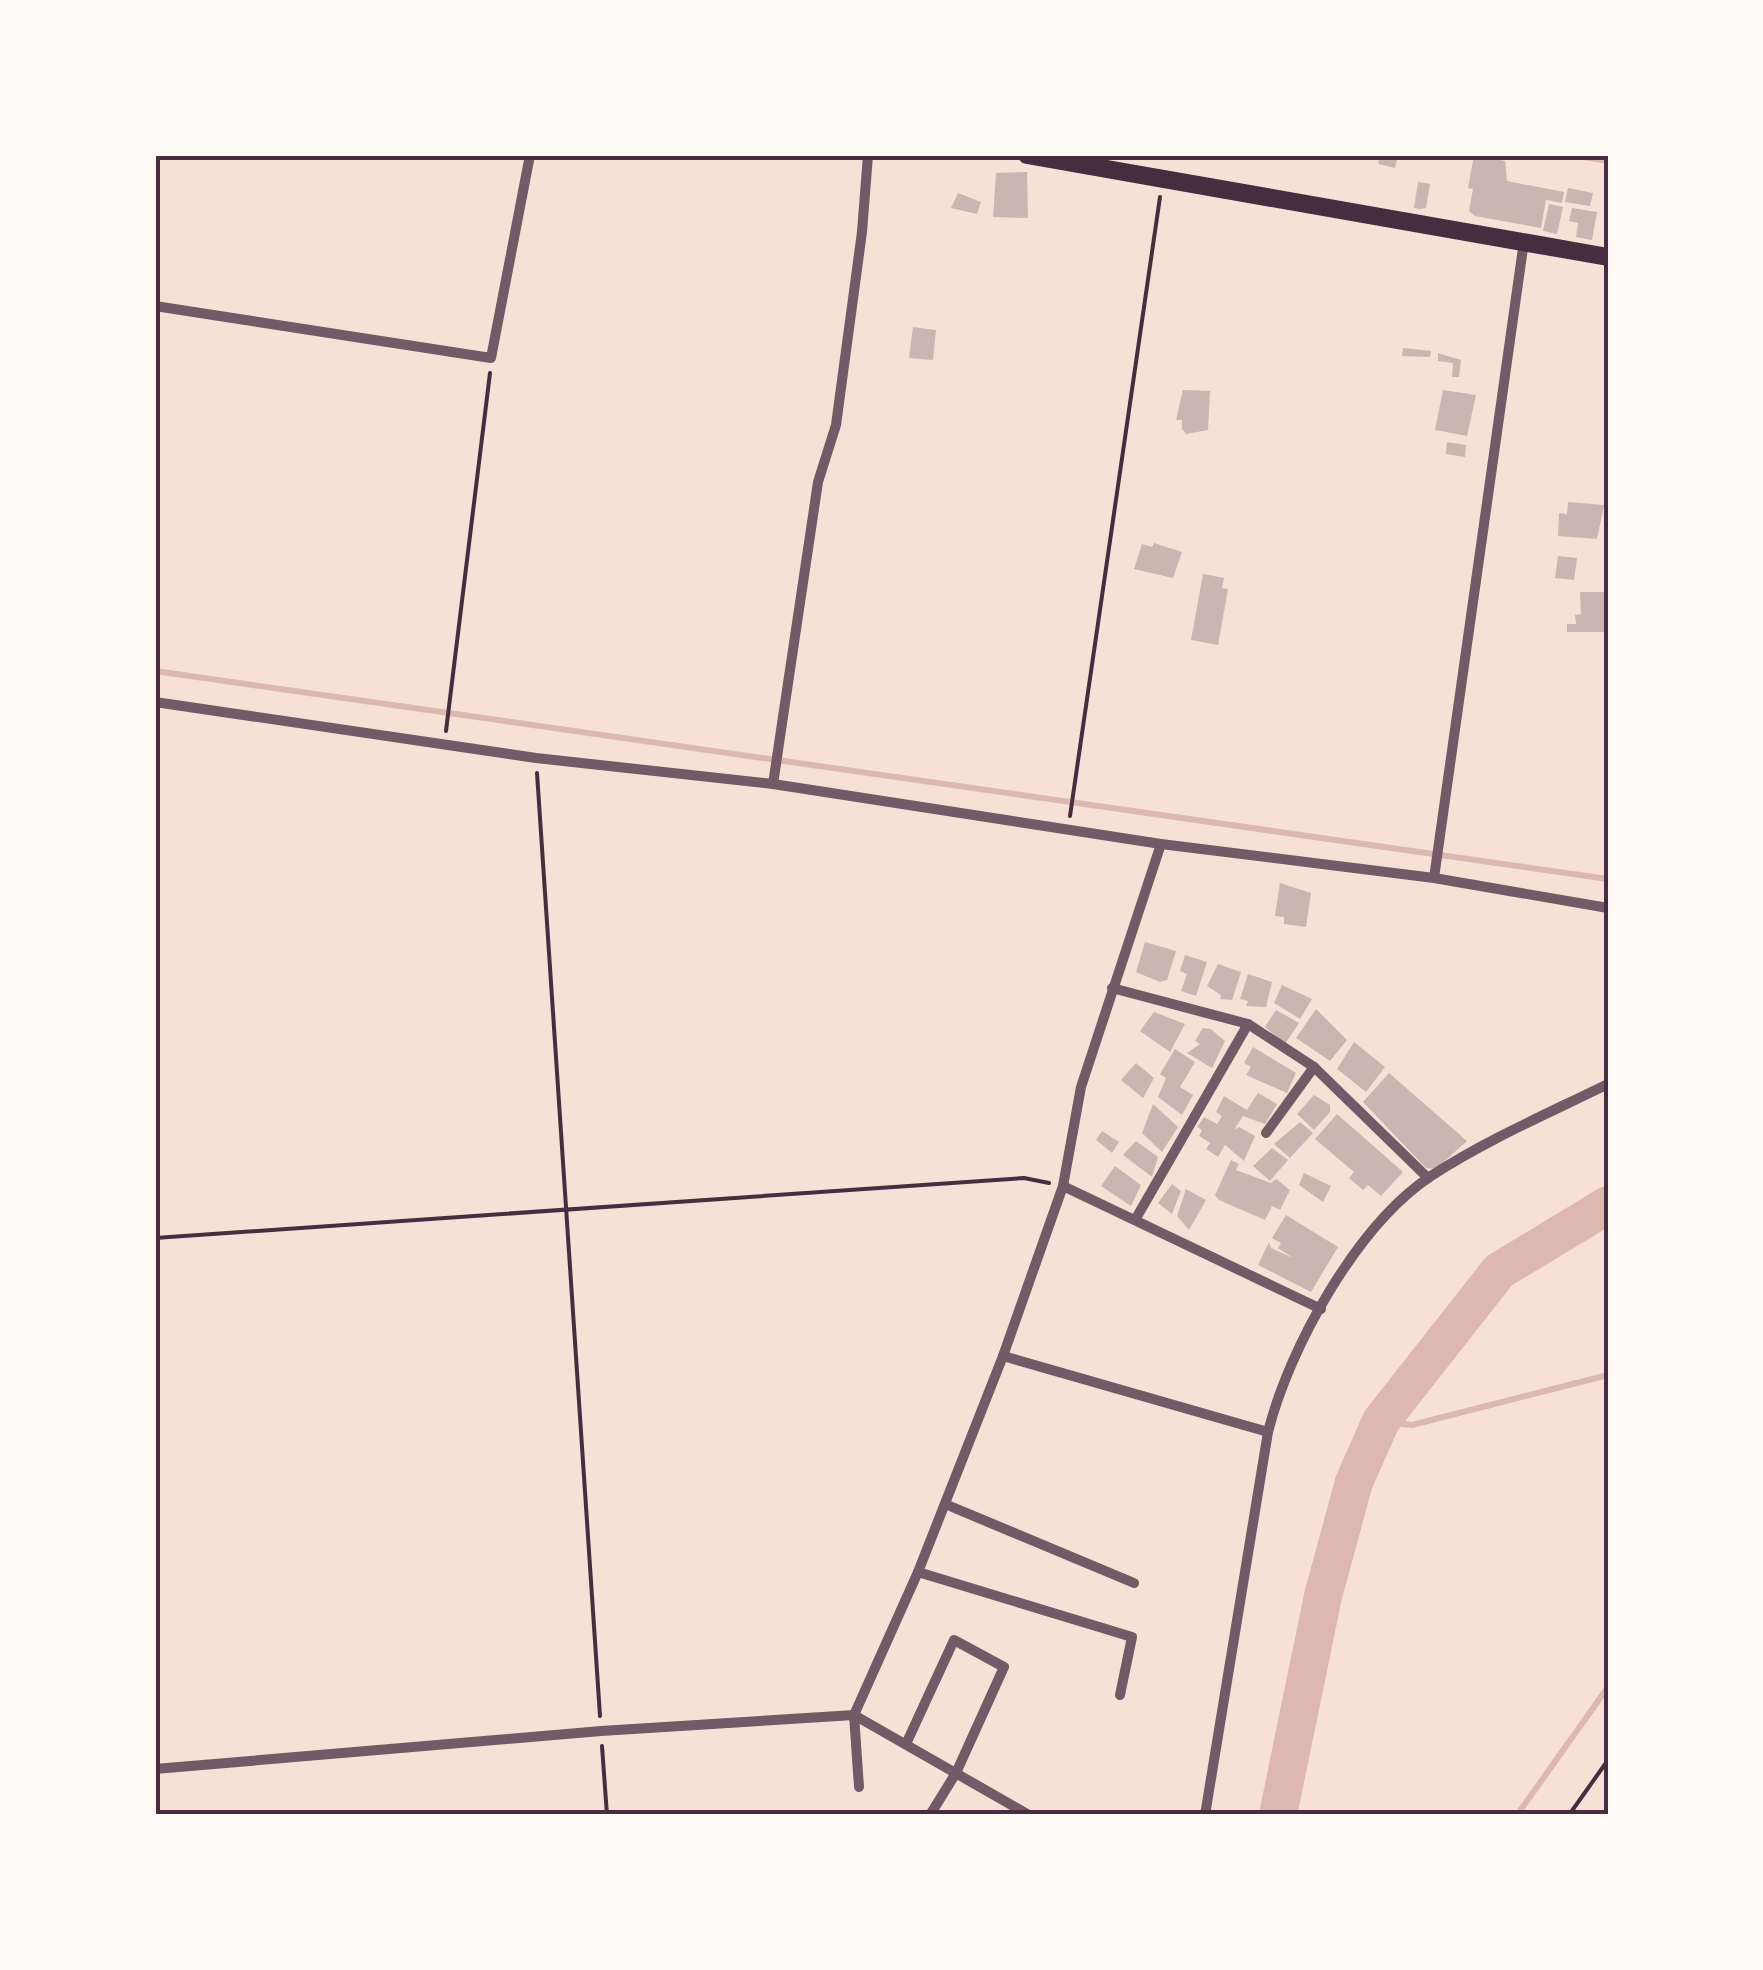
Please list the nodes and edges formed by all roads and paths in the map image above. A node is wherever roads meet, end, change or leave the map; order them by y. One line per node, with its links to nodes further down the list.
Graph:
1 (530, 155): 8 (street)
2 (868, 155): 12 (street)
3 (1027, 155): 4 (main road)
4 (1163, 178): 5 (main road); 13 (path)
5 (1524, 241): 6 (main road); 15 (street)
6 (1608, 257)
7 (155, 306): 8 (street)
8 (492, 358): 10 (path)
9 (155, 702): 10 (street)
10 (444, 741): 11 (street)
11 (536, 758): 12 (street); 24 (path)
12 (773, 784): 13 (street)
13 (1068, 830): 14 (street)
14 (1161, 844): 15 (street); 17 (street)
15 (1434, 878): 16 (street)
16 (1608, 908)
17 (1112, 988): 18 (street); 23 (street)
18 (1248, 1024): 19 (street); 25 (street)
19 (1314, 1067): 21 (street); 22 (street)
20 (1608, 1084): 22 (street)
21 (1266, 1133)
22 (1428, 1178): 27 (street)
23 (1064, 1186): 24 (path); 25 (street); 28 (street)
24 (565, 1210): 26 (path); 35 (path)
25 (1135, 1220): 27 (street)
26 (155, 1238)
27 (1321, 1309): 29 (street)
28 (1003, 1356): 29 (street); 30 (street)
29 (1268, 1432): 44 (street)
30 (945, 1504): 31 (street); 32 (street)
31 (918, 1572): 33 (street); 34 (street)
32 (1134, 1583)
33 (1120, 1696)
34 (854, 1715): 35 (street); 36 (street); 40 (street)
35 (601, 1731): 38 (street); 41 (path)
36 (906, 1744): 39 (street); 39 (street)
37 (1608, 1760): 45 (path)
38 (155, 1769)
39 (956, 1773): 42 (street); 43 (street)
40 (859, 1787)
41 (607, 1815)
42 (930, 1815)
43 (1030, 1815)
44 (1205, 1815)
45 (1569, 1815)

